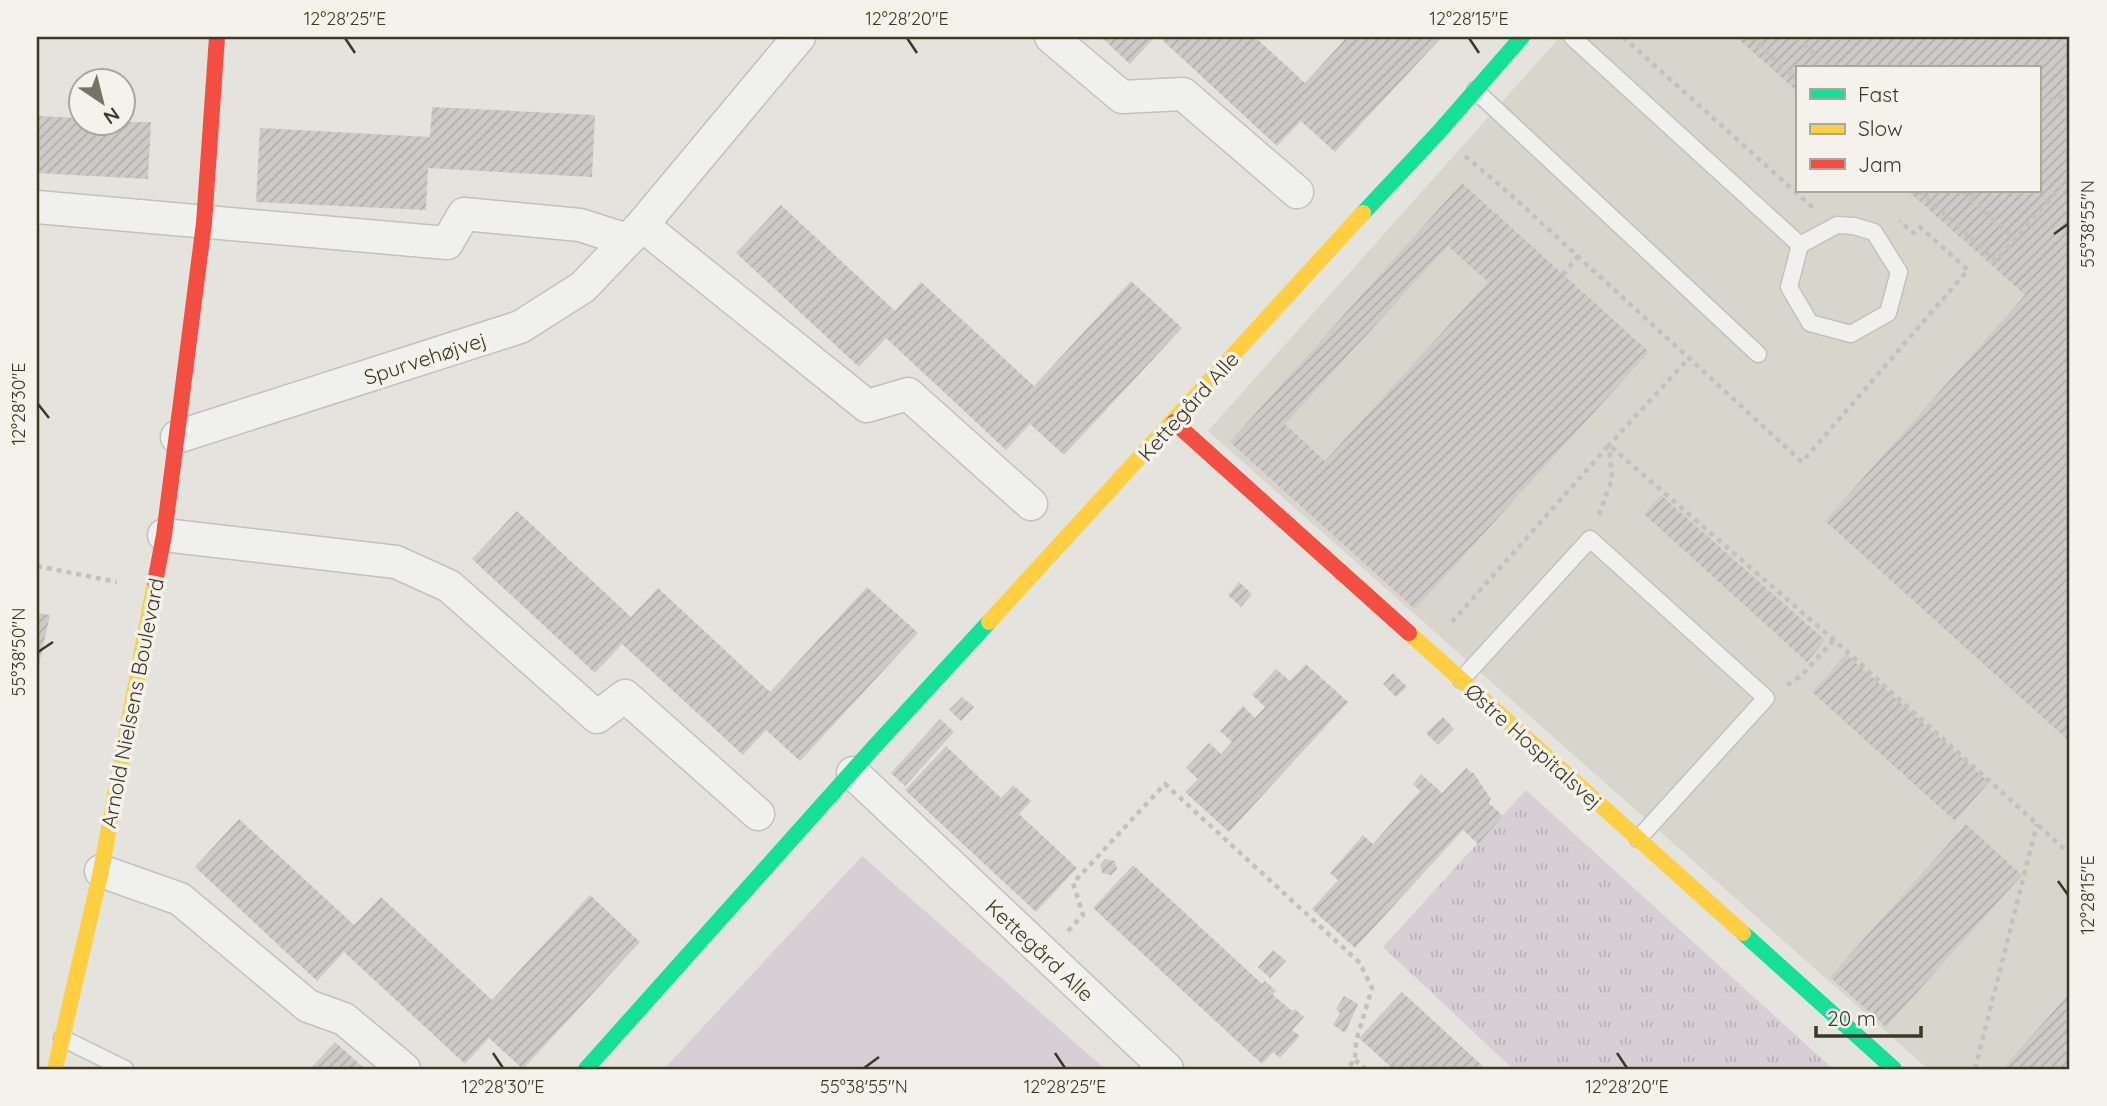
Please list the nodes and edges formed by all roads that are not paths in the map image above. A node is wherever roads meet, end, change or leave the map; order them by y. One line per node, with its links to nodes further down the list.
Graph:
1 (217, 37): 9 (street, Arnold Nielsens Boulevard)
2 (799, 37): 10 (street, Spurvehøjvej)
3 (1051, 37): 7 (street)
4 (1522, 37): 6 (street, Kettegård Alle)
5 (1572, 37): 11 (lane)
6 (1475, 90): 12 (lane); 13 (street, Kettegård Alle)
7 (1297, 192)
8 (37, 207): 9 (street)
9 (204, 223): 10 (street); 14 (street, Arnold Nielsens Boulevard)
10 (635, 233): 14 (street, Spurvehøjvej); 15 (street)
11 (1800, 246): 11 (lane)
12 (1758, 354)
13 (1174, 422): 17 (street, Østre Hospitalsvej); 18 (street, Kettegård Alle)
14 (177, 437): 16 (street, Arnold Nielsens Boulevard)
15 (1031, 503)
16 (164, 535): 19 (street); 21 (street, Arnold Nielsens Boulevard)
17 (1461, 680): 20 (street, Østre Hospitalsvej); 20 (lane)
18 (852, 773): 26 (street, Kettegård Alle); 27 (street, Kettegård Alle)
19 (758, 814)
20 (1638, 839): 28 (street, Østre Hospitalsvej)
21 (101, 871): 22 (street, Arnold Nielsens Boulevard); 25 (street)
22 (62, 1038): 23 (street, Arnold Nielsens Boulevard); 24 (lane)
23 (55, 1069)
24 (125, 1069)
25 (404, 1069)
26 (586, 1069)
27 (1167, 1069)
28 (1894, 1069)

